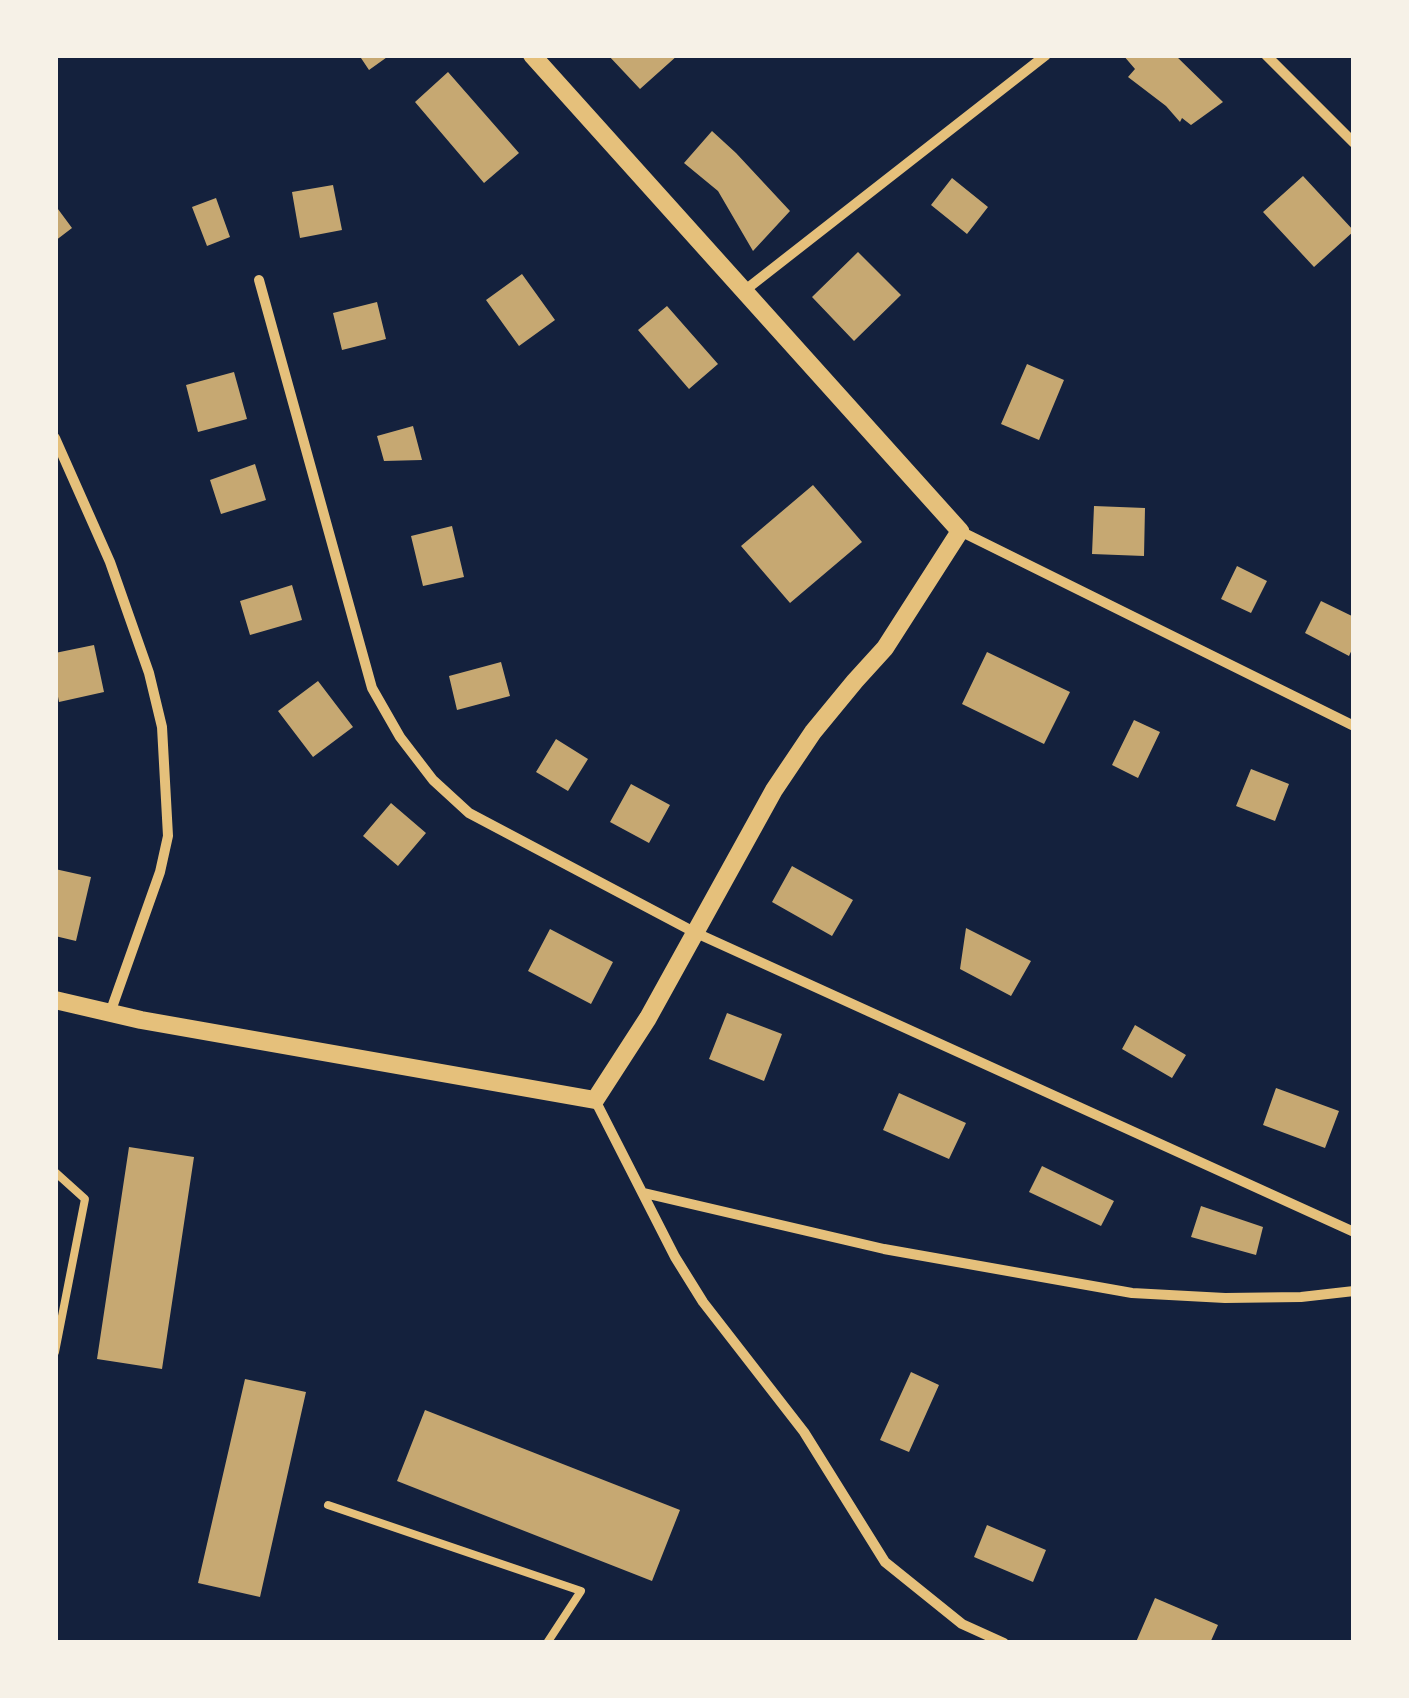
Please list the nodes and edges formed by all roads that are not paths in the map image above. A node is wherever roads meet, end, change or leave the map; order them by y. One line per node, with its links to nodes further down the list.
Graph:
1 (532, 55): 6 (street)
2 (1046, 55): 6 (street)
3 (1266, 55): 4 (street)
4 (1354, 142)
5 (259, 280): 10 (street)
6 (744, 291): 8 (street)
7 (55, 438): 12 (street)
8 (960, 532): 9 (street); 10 (street)
9 (1354, 726)
10 (694, 932): 13 (street); 16 (street)
11 (55, 1000): 12 (street)
12 (110, 1012): 13 (street)
13 (595, 1100): 15 (street)
14 (55, 1172): 18 (lane)
15 (644, 1194): 17 (street); 21 (street)
16 (1354, 1232)
17 (1354, 1291)
18 (55, 1352)
19 (328, 1505): 20 (lane)
20 (547, 1643)
21 (1004, 1643)

